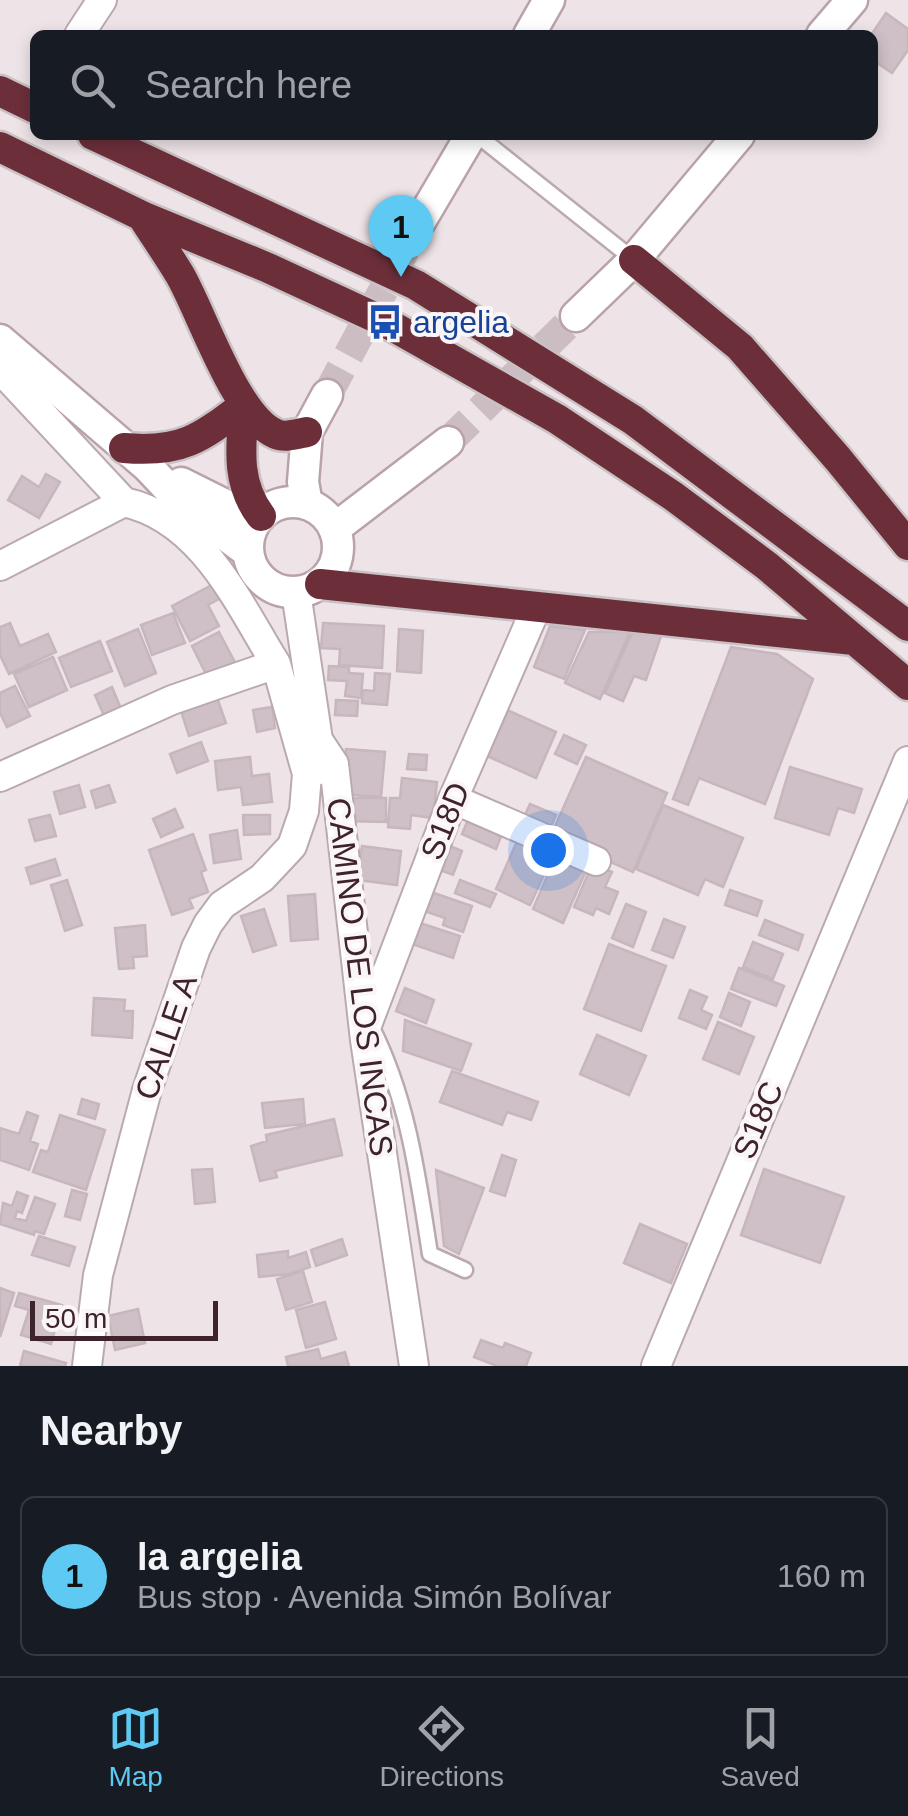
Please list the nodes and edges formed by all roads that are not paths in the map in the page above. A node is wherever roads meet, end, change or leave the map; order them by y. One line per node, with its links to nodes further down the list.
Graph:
1 (102, 0): 4 (street)
2 (550, 0): 5 (street)
3 (852, 0): 6 (street)
4 (81, 30)
5 (532, 30)
6 (826, 30)
7 (104, 140): 32 (highway)
8 (471, 140): 13 (street)
9 (480, 140): 14 (lane)
10 (734, 140): 14 (street)
11 (0, 147): 12 (highway)
12 (142, 216): 19 (highway); 33 (highway)
13 (421, 220)
14 (634, 260): 15 (street); 27 (highway)
15 (576, 316)
16 (0, 340): 22 (street)
17 (0, 369): 23 (street)
18 (327, 396): 20 (street)
19 (244, 405): 20 (highway); 22 (highway); 25 (highway)
20 (306, 432): 24 (street)
21 (448, 442): 26 (street)
22 (136, 457): 25 (street); 28 (street)
23 (124, 502): 29 (street); 34 (street)
24 (308, 504): 25 (street); 26 (street)
25 (260, 517): 28 (street)
26 (334, 528): 30 (street)
27 (908, 546)
28 (248, 552): 30 (street)
29 (0, 566)
30 (308, 588): 31 (highway); 37 (street, CAMINO DE LOS INCAS)
31 (537, 606): 33 (highway); 40 (street, S18D)
32 (908, 626)
33 (854, 640): 35 (highway)
34 (276, 664): 38 (street); 39 (street)
35 (908, 684)
36 (908, 761): 46 (street, S18C)
37 (334, 764): 38 (street); 42 (street, CAMINO DE LOS INCAS)
38 (307, 774): 44 (street, CALLE A)
39 (0, 777)
40 (453, 799): 41 (street); 42 (street, S18D)
41 (596, 861)
42 (366, 1029): 43 (lane); 45 (street, CAMINO DE LOS INCAS)
43 (465, 1270)
44 (87, 1366)
45 (414, 1366)
46 (656, 1366)

